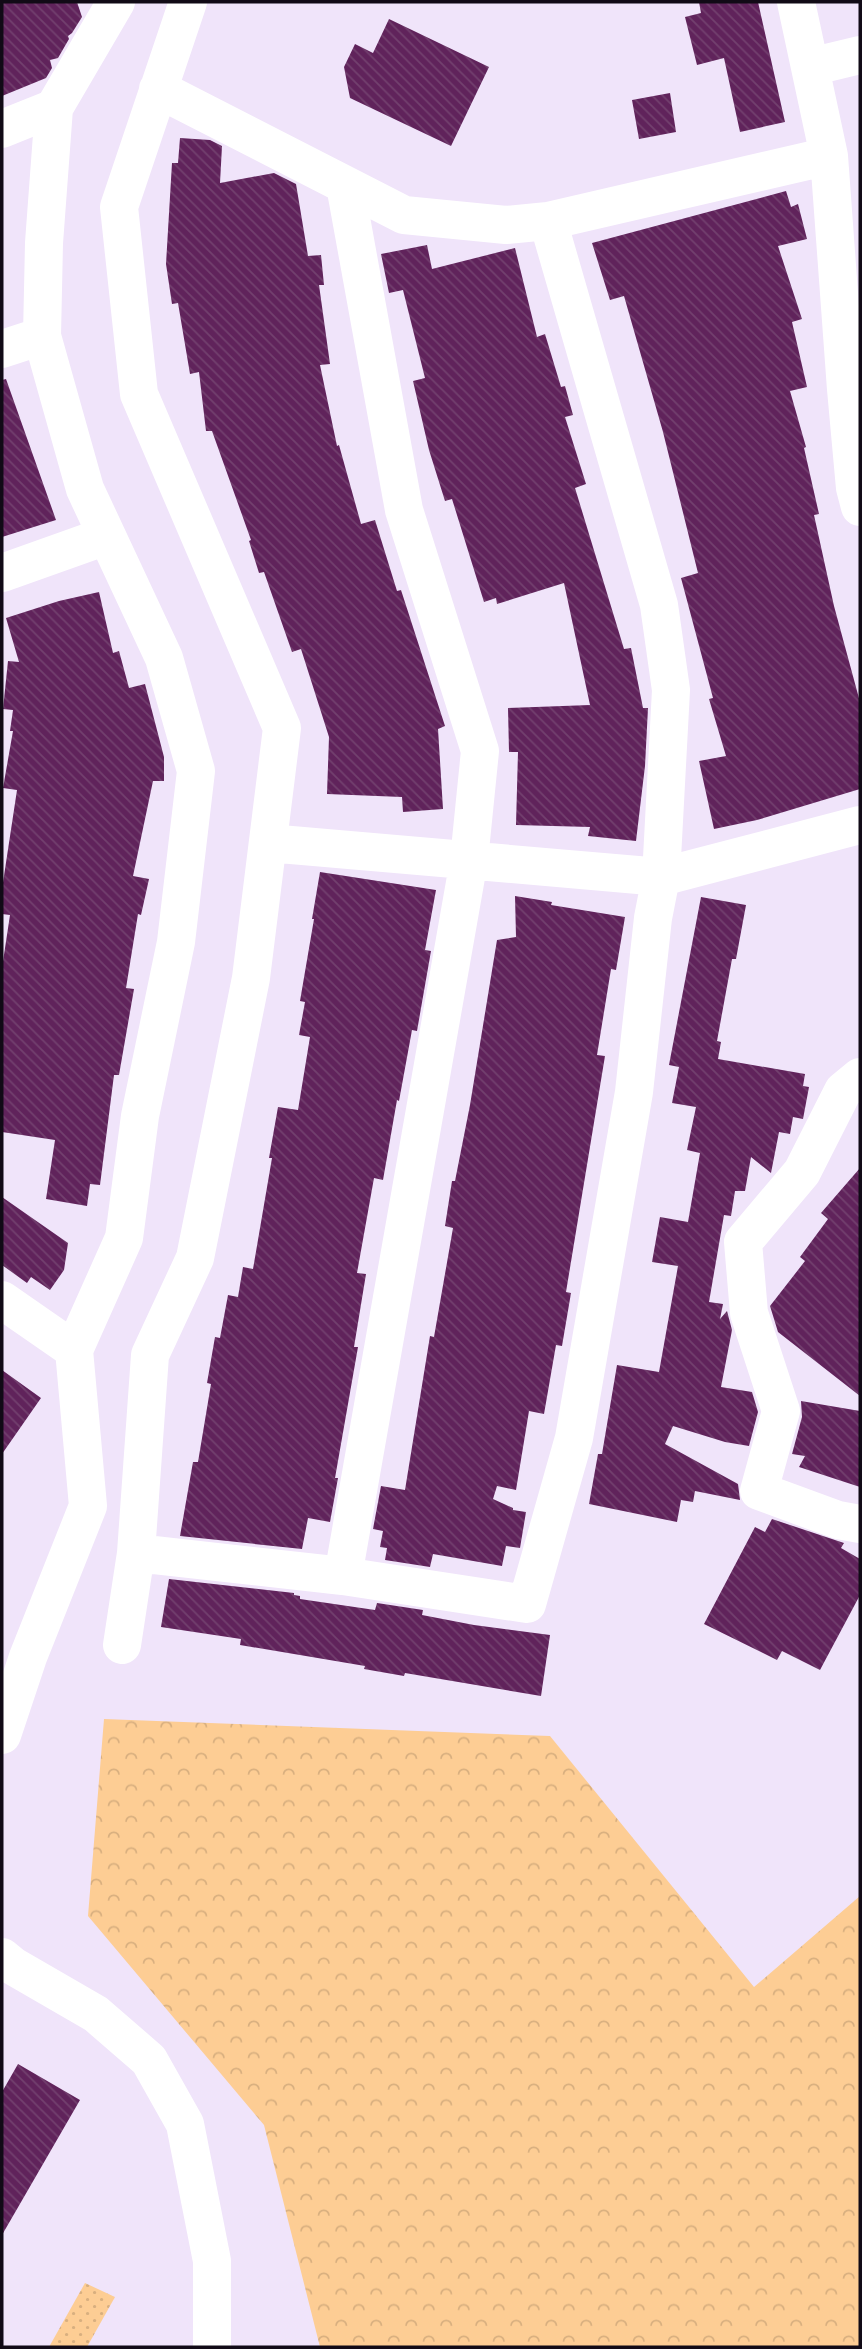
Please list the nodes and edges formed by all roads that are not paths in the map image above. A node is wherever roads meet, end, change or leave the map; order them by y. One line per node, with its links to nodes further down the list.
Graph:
1 (116, 2): 7 (street)
2 (188, 2): 6 (street)
3 (796, 2): 5 (street)
4 (860, 55): 5 (street)
5 (810, 67): 9 (street)
6 (158, 89): 10 (street); 19 (street)
7 (54, 108): 8 (street); 12 (street)
8 (2, 129)
9 (829, 156): 11 (street); 14 (street)
10 (345, 185): 11 (street); 20 (street)
11 (548, 221): 21 (street)
12 (42, 336): 13 (street); 16 (street)
13 (2, 349)
14 (853, 387): 15 (street)
15 (860, 507)
16 (106, 537): 17 (street); 24 (street)
17 (2, 573)
18 (860, 825): 21 (street)
19 (268, 843): 20 (street); 26 (street)
20 (469, 860): 21 (street); 27 (street)
21 (661, 877): 27 (street)
22 (860, 1077): 25 (street)
23 (2, 1300): 24 (street)
24 (74, 1350): 29 (street)
25 (860, 1524)
26 (136, 1553): 27 (street); 28 (street)
27 (343, 1576)
28 (122, 1645)
29 (2, 1735)
30 (2, 1957): 31 (street)
31 (212, 2347)

